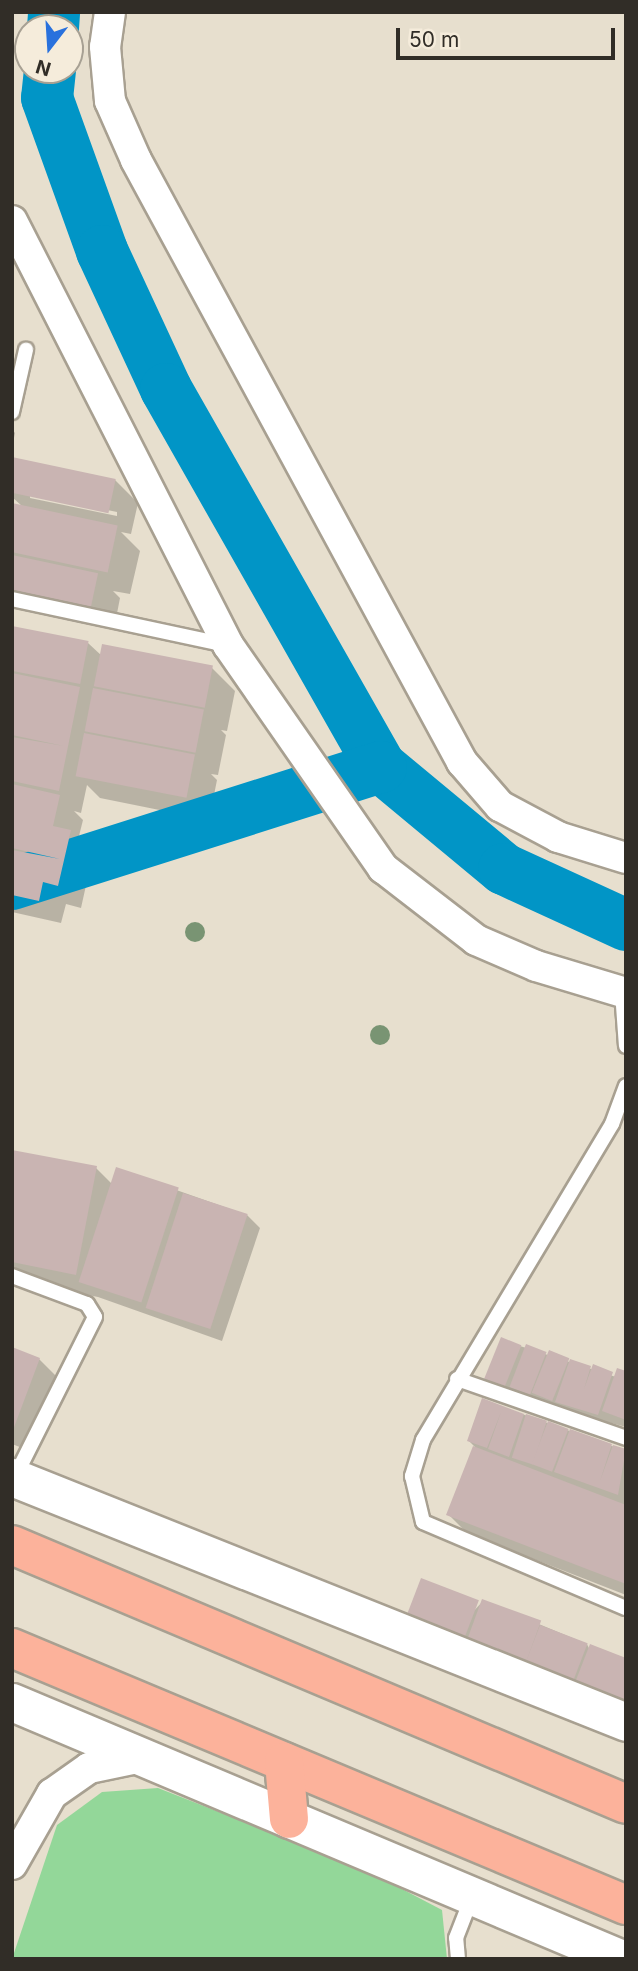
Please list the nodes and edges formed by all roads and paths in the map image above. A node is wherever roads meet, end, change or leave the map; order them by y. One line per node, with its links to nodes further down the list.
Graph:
1 (110, 12): 7 (street)
2 (12, 221): 6 (street)
3 (26, 349): 4 (lane)
4 (12, 412)
5 (12, 599): 6 (lane)
6 (228, 645): 8 (street)
7 (626, 858)
8 (624, 992): 9 (lane)
9 (626, 1046)
10 (626, 1086): 12 (lane)
11 (12, 1276): 14 (lane)
12 (457, 1378): 13 (lane); 16 (lane)
13 (626, 1438)
14 (13, 1479): 19 (street)
15 (12, 1545): 22 (highway)
16 (626, 1608)
17 (12, 1648): 21 (highway)
18 (12, 1702): 20 (street)
19 (626, 1723)
20 (137, 1758): 23 (street); 24 (street)
21 (284, 1762): 23 (highway); 26 (highway)
22 (626, 1804)
23 (289, 1819): 25 (street)
24 (12, 1864)
25 (473, 1896): 27 (lane); 28 (street)
26 (626, 1905)
27 (458, 1959)
28 (622, 1959)

